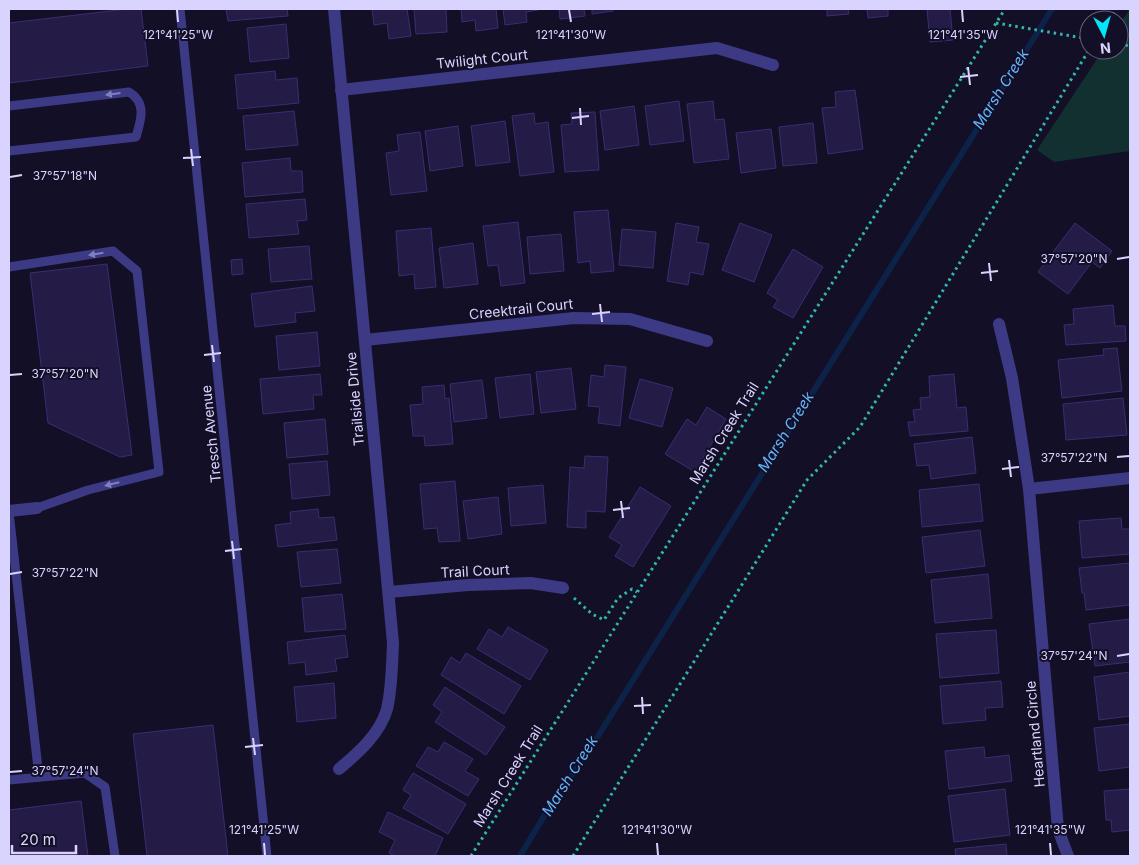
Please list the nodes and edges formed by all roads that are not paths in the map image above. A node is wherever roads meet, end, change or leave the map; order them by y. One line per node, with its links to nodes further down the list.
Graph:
1 (180, 9): 21 (lane, Tresch Avenue)
2 (334, 9): 4 (street, Trailside Drive)
3 (773, 65): 4 (street, Twilight Court)
4 (342, 90): 9 (street, Trailside Drive)
5 (9, 106): 6 (lane, one-way to 5)
6 (9, 151)
7 (9, 268): 13 (lane)
8 (999, 324): 12 (street, Heartland Circle)
9 (365, 340): 10 (street, Creektrail Court); 16 (street, Trailside Drive)
10 (707, 341)
11 (1130, 478): 12 (street)
12 (1029, 489): 22 (street, Heartland Circle)
13 (37, 508): 14 (street)
14 (9, 511): 18 (lane)
15 (563, 588): 16 (street, Trail Court)
16 (388, 592): 17 (street, Trailside Drive)
17 (339, 769)
18 (39, 777): 19 (lane); 20 (lane)
19 (9, 780)
20 (115, 856)
21 (267, 856)
22 (1068, 856)

